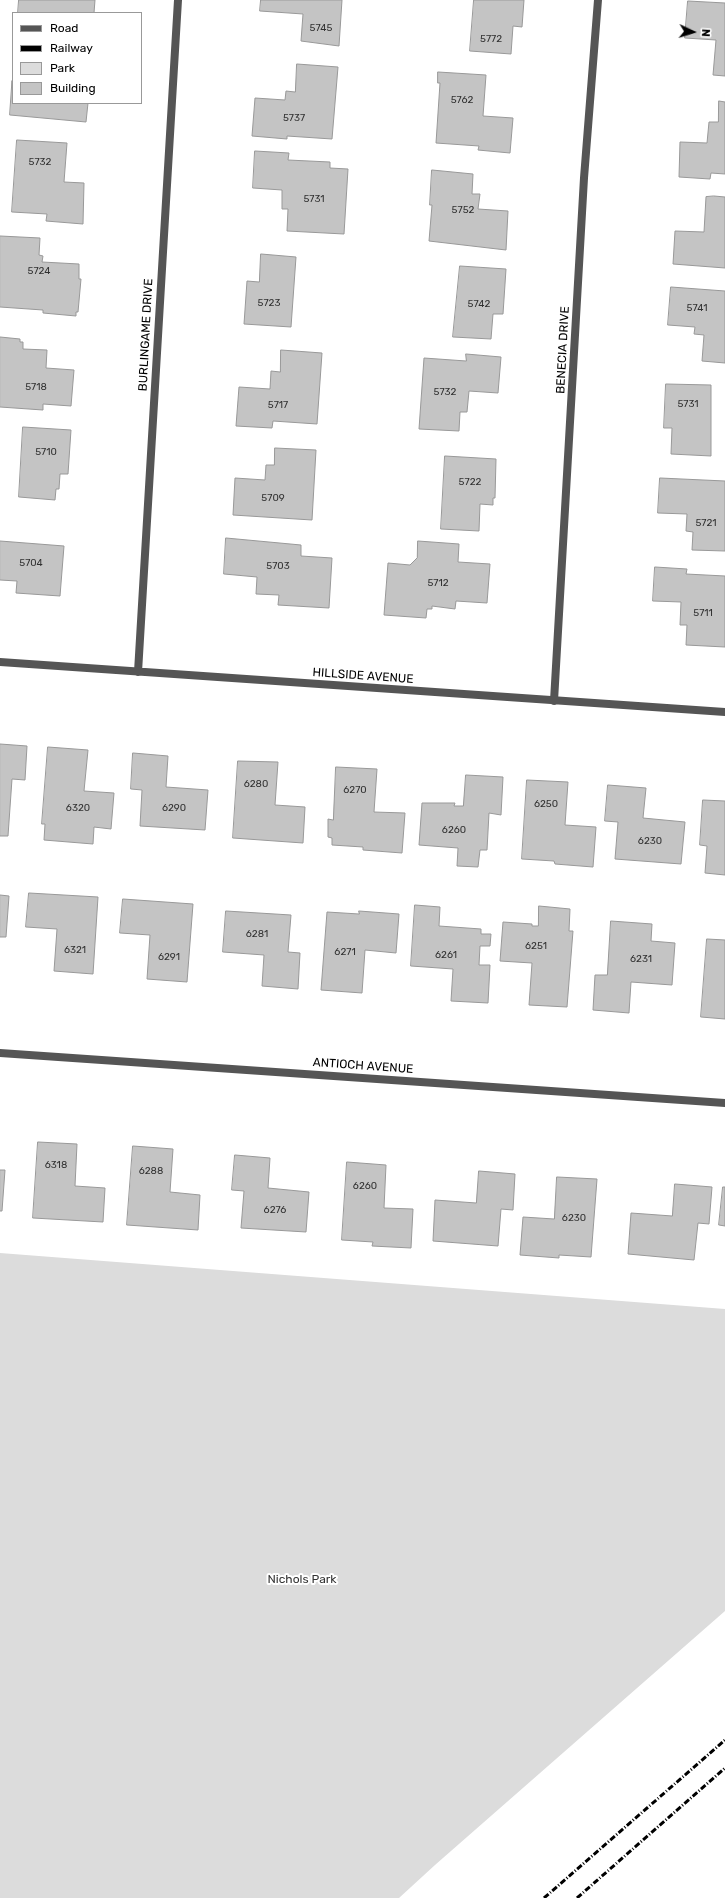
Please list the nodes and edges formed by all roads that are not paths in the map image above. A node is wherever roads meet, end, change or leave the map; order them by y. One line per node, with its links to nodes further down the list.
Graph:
1 (178, 0): 4 (street, BURLINGAME DRIVE)
2 (598, 0): 5 (street, BENECIA DRIVE)
3 (0, 662): 4 (street, HILLSIDE AVENUE)
4 (138, 672): 5 (street, HILLSIDE AVENUE)
5 (554, 701): 6 (street, HILLSIDE AVENUE)
6 (725, 712)
7 (0, 1053): 8 (street, ANTIOCH AVENUE)
8 (725, 1103)

